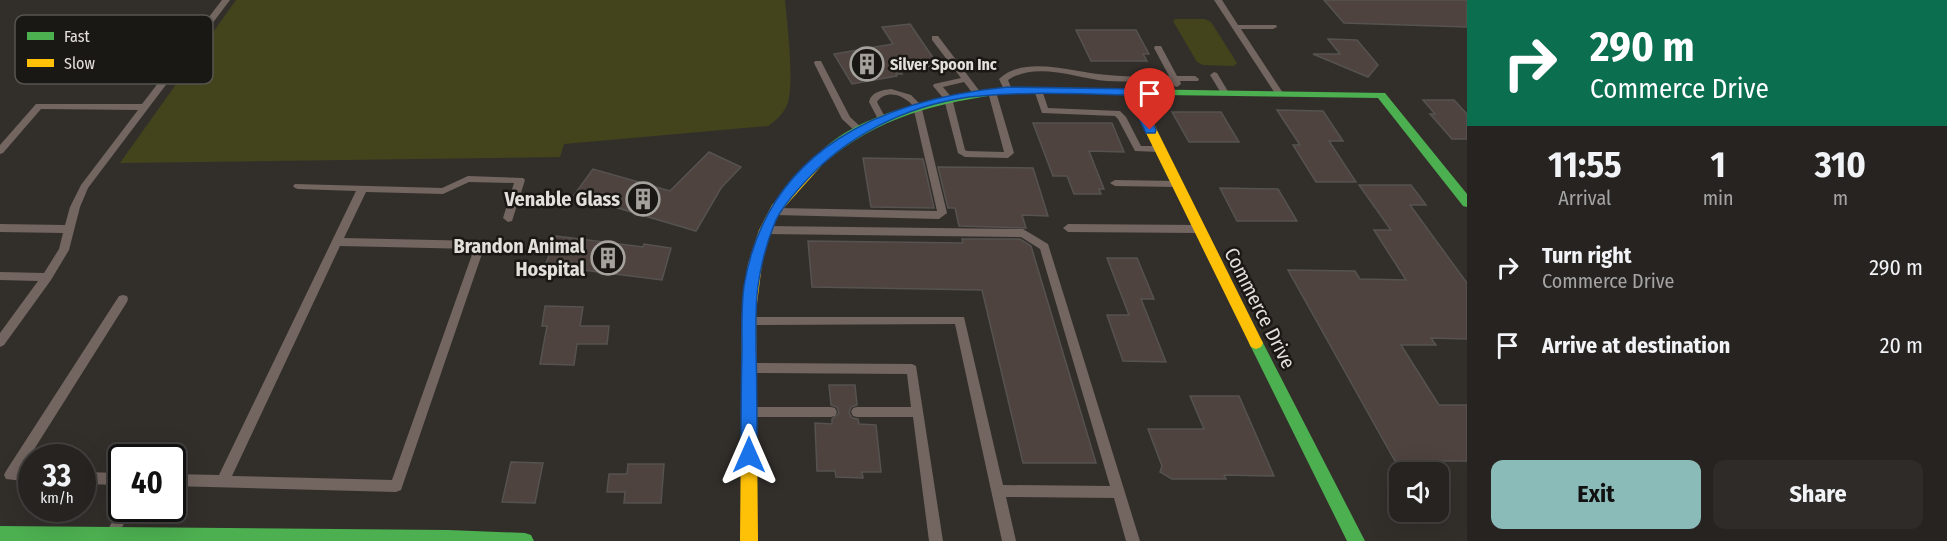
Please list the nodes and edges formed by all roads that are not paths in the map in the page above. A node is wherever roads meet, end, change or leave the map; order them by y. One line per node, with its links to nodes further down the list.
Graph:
1 (226, 0): 3 (lane)
2 (1218, 0): 4 (lane)
3 (213, 17)
4 (1235, 27): 5 (lane); 23 (lane)
5 (1273, 27)
6 (935, 38): 12 (lane)
7 (1158, 48): 11 (lane)
8 (818, 63): 29 (lane)
9 (1214, 75): 22 (lane)
10 (1126, 78): 11 (lane); 15 (lane); 19 (lane)
11 (1174, 78): 13 (lane); 20 (lane)
12 (966, 79): 21 (lane); 24 (lane)
13 (1195, 79)
14 (162, 84): 26 (lane)
15 (1008, 90): 16 (street); 18 (street)
16 (1038, 90): 17 (street); 27 (lane)
17 (1088, 91): 19 (street); 27 (lane)
18 (992, 92): 21 (street); 24 (lane)
19 (1132, 92): 20 (street); 30 (street, Commerce Drive)
20 (1181, 92): 22 (street)
21 (977, 93): 24 (street)
22 (1225, 93): 23 (street)
23 (1279, 93): 36 (street)
24 (948, 98): 25 (street)
25 (917, 105): 28 (street); 28 (lane); 37 (lane)
26 (145, 107): 31 (lane); 41 (lane)
27 (1096, 111): 30 (lane)
28 (882, 119): 29 (street)
29 (860, 131): 37 (street)
30 (1160, 149): 33 (street, Commerce Drive)
31 (0, 151)
32 (1115, 183): 33 (lane)
33 (1177, 184): 42 (street, Commerce Drive)
34 (298, 186): 35 (lane)
35 (362, 189): 38 (lane); 44 (lane)
36 (1467, 203)
37 (774, 212): 43 (street)
38 (508, 218)
39 (0, 228): 41 (lane)
40 (1068, 228): 42 (lane)
41 (70, 229): 46 (lane)
42 (1198, 229): 70 (street, Commerce Drive)
43 (766, 230): 48 (street); 61 (lane)
44 (337, 242): 59 (lane); 59 (lane)
45 (0, 276): 46 (lane)
46 (47, 277): 49 (lane)
47 (123, 299): 55 (lane)
48 (749, 321): 50 (street); 60 (lane)
49 (0, 342)
50 (749, 368): 51 (street); 54 (lane)
51 (749, 411): 52 (lane); 66 (street)
52 (831, 412)
53 (857, 412): 54 (lane)
54 (918, 412): 67 (lane)
55 (30, 444)
56 (18, 463): 57 (lane)
57 (18, 476)
58 (186, 480): 59 (lane)
59 (223, 481)
60 (998, 490): 61 (lane); 68 (lane)
61 (1118, 492): 69 (lane)
62 (118, 522): 64 (lane)
63 (0, 534): 64 (street)
64 (110, 538): 65 (street)
65 (525, 541)
66 (749, 541)
67 (936, 541)
68 (1009, 541)
69 (1133, 541)
70 (1356, 541)

